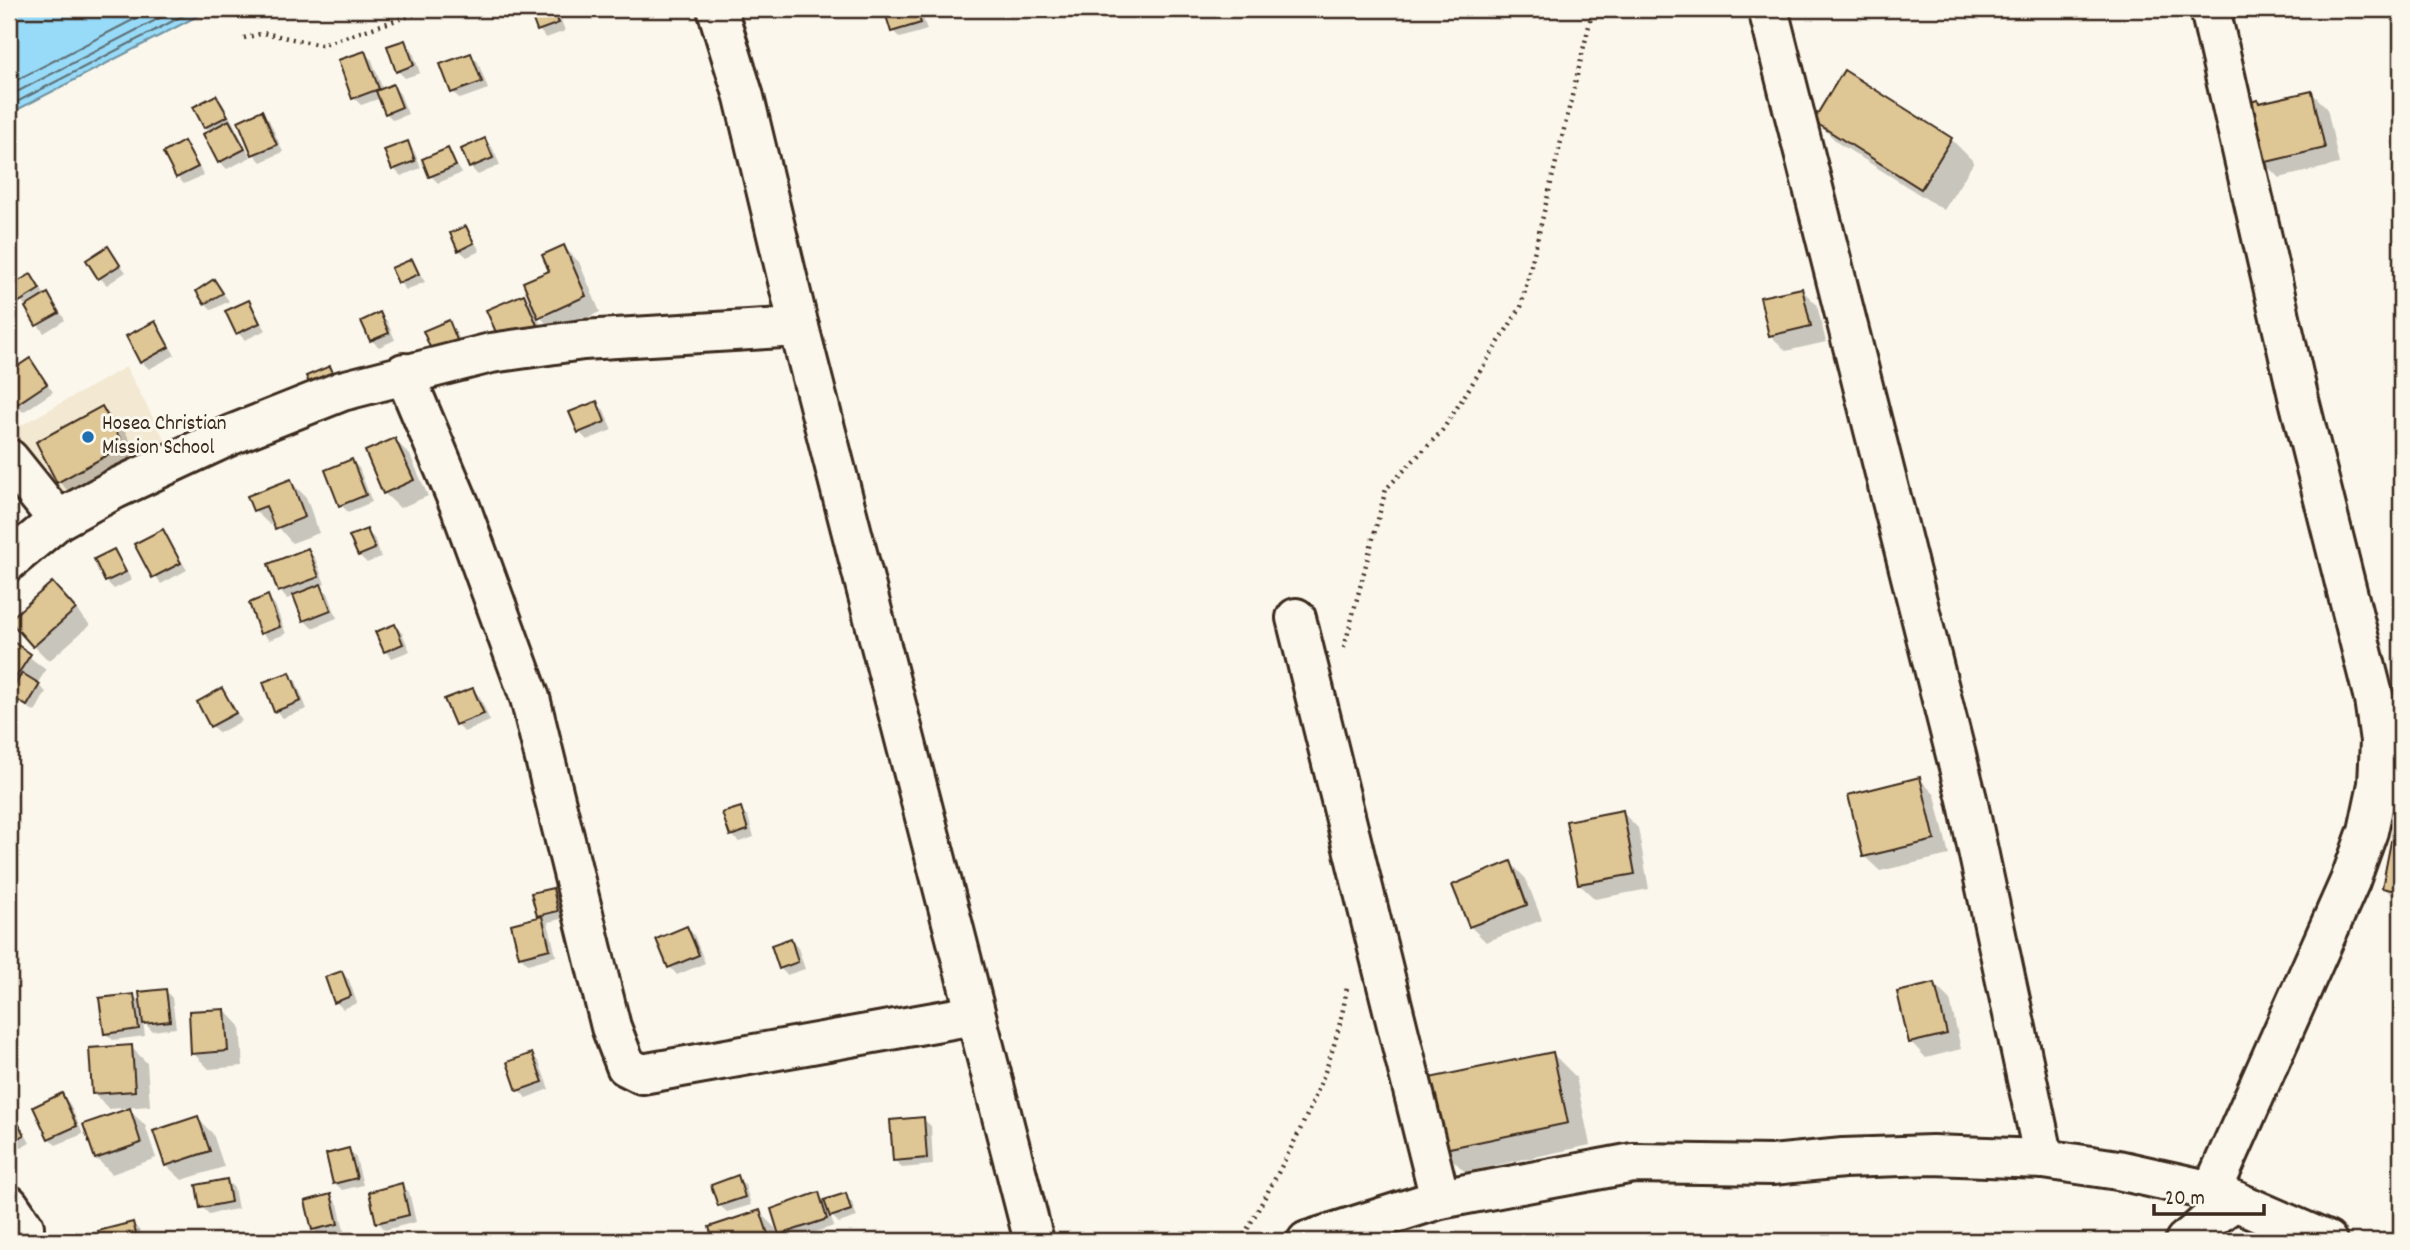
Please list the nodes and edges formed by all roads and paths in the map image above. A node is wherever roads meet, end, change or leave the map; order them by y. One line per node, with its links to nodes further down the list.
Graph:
1 (430, 9): 6 (path)
2 (717, 9): 7 (street)
3 (1593, 9): 13 (path)
4 (1768, 9): 16 (street)
5 (2210, 9): 17 (street)
6 (244, 38)
7 (799, 327): 8 (street); 15 (street)
8 (404, 373): 10 (street); 15 (street)
9 (9, 459): 10 (street)
10 (58, 520): 11 (street)
11 (9, 561)
12 (1296, 618): 18 (street)
13 (1341, 661)
14 (1348, 973): 20 (path)
15 (974, 1015): 19 (street)
16 (2044, 1159): 17 (street); 18 (street)
17 (2224, 1196): 22 (street); 23 (street)
18 (1440, 1199): 21 (street)
19 (1034, 1241)
20 (1241, 1241)
21 (1307, 1241)
22 (2185, 1241)
23 (2327, 1241)

